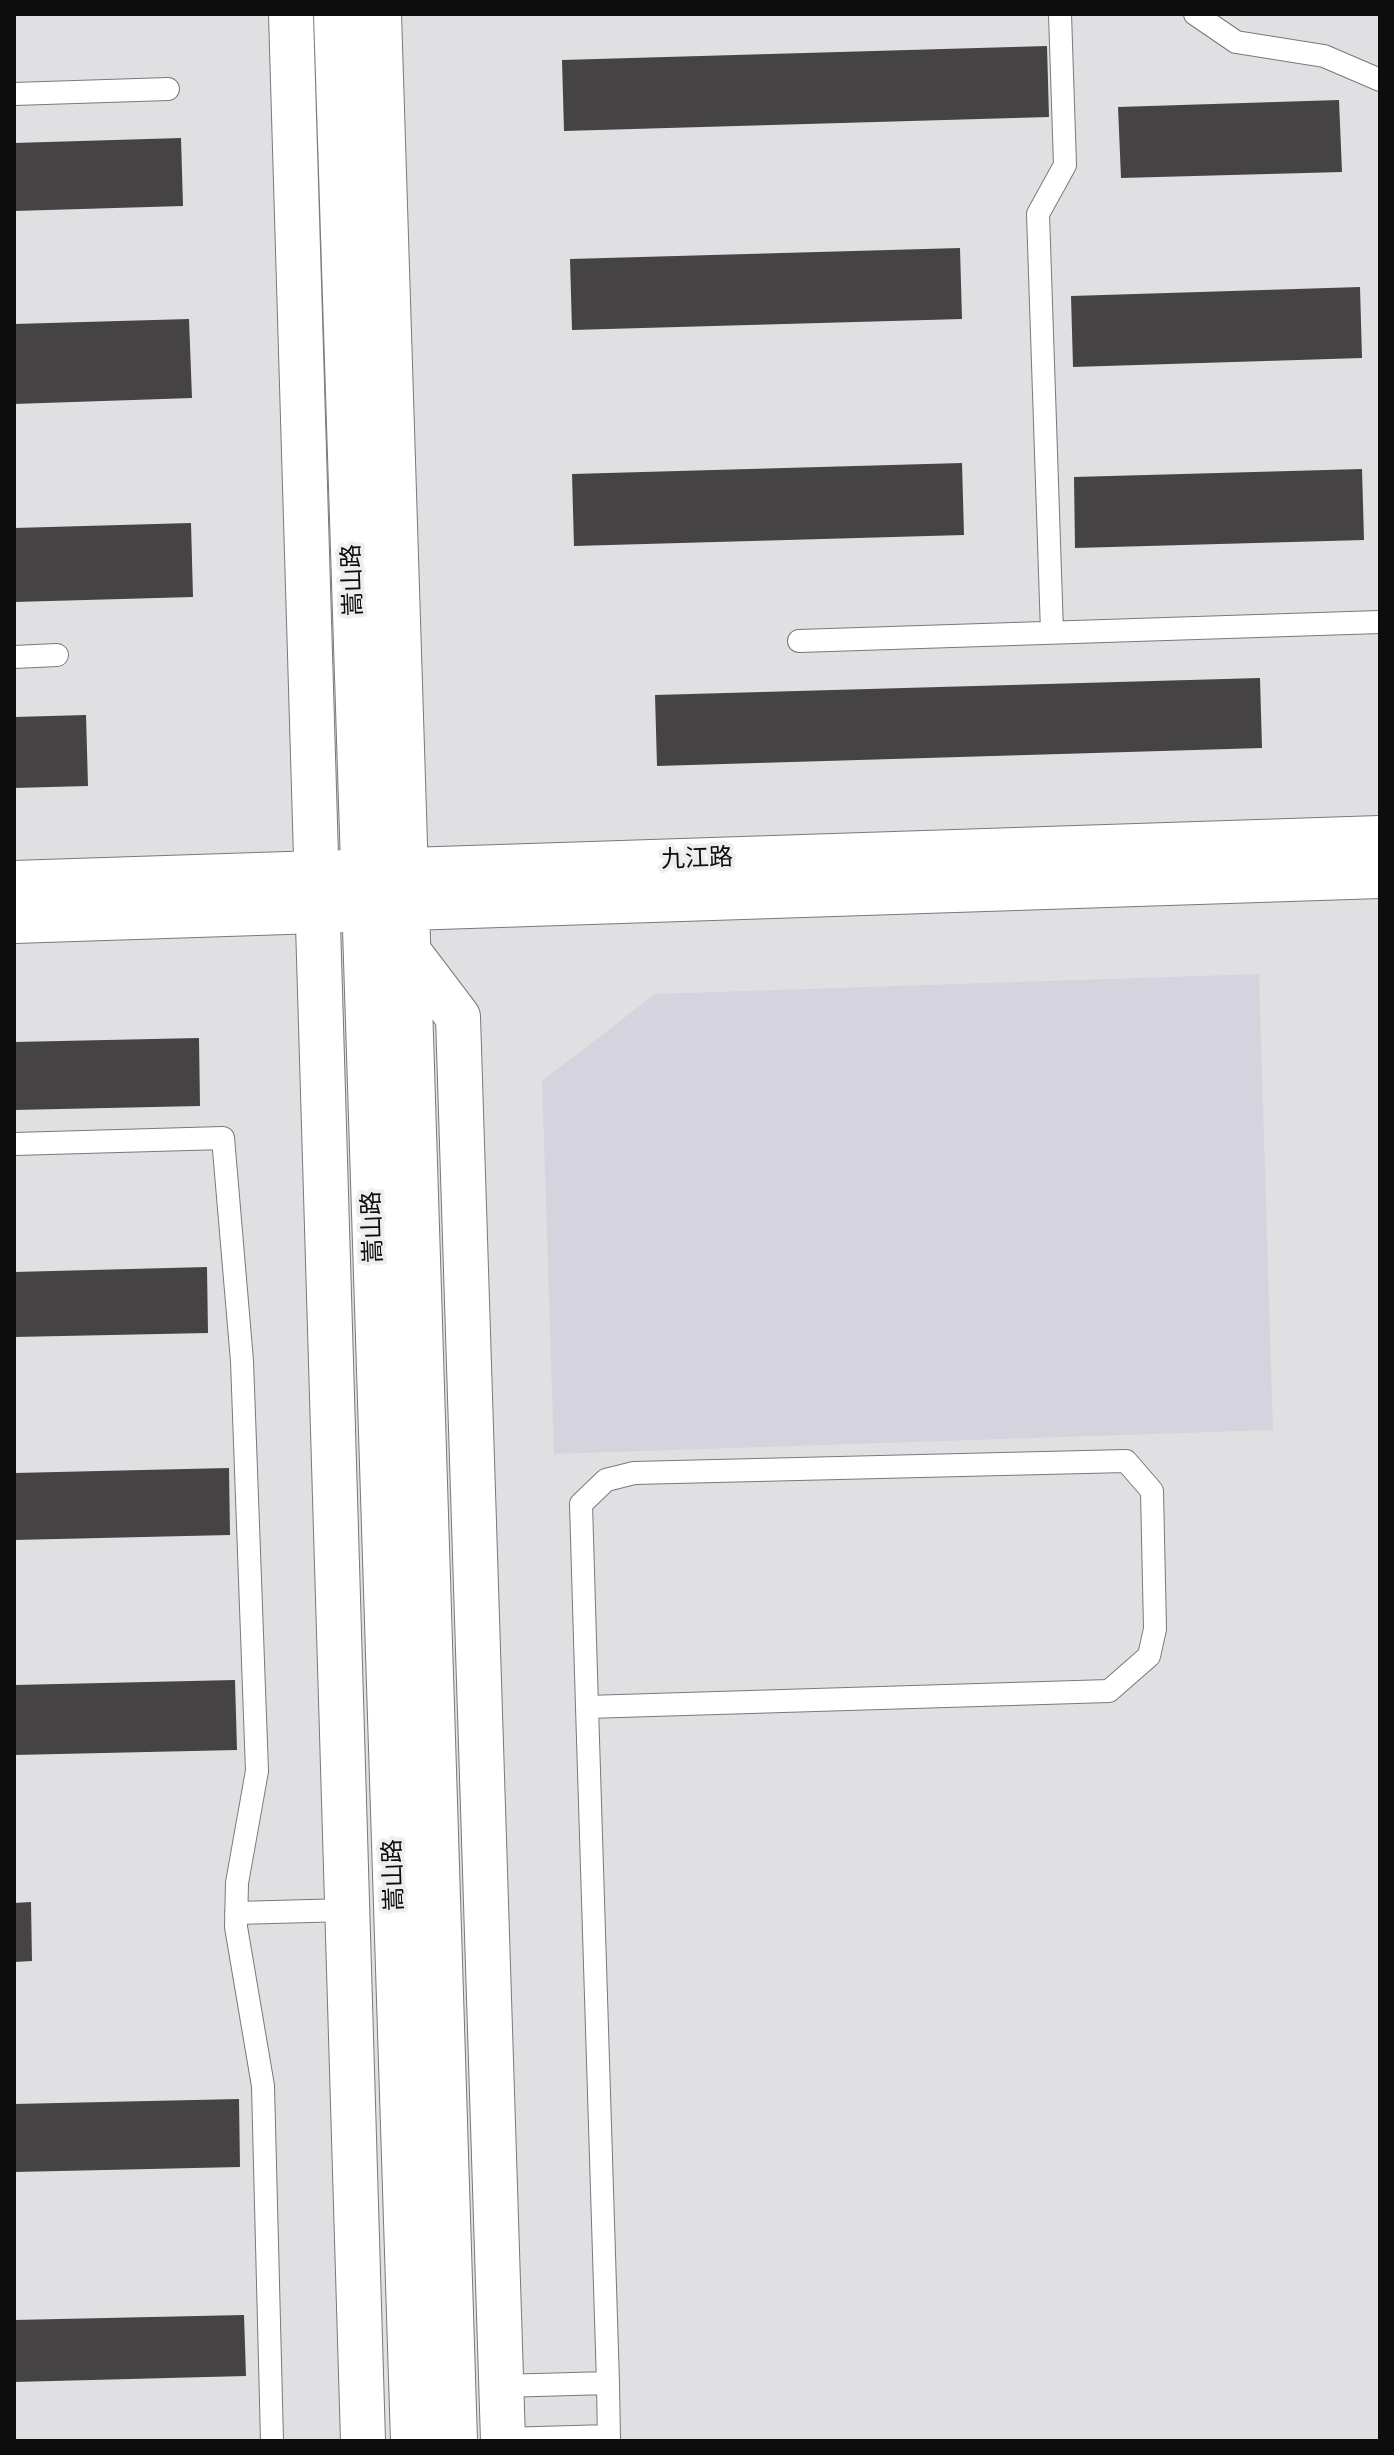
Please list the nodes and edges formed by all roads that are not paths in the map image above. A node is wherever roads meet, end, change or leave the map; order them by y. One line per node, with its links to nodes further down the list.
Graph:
1 (291, 14): 19 (street)
2 (336, 14): 18 (street, 嵩山路)
3 (379, 14): 17 (street, 嵩山路)
4 (1060, 14): 10 (lane)
5 (1195, 14): 6 (lane)
6 (1380, 80)
7 (168, 89): 8 (lane)
8 (14, 94)
9 (1380, 622): 10 (lane)
10 (1052, 632): 11 (lane)
11 (799, 641)
12 (57, 655): 13 (lane)
13 (14, 657)
14 (1380, 838): 17 (street, 九江路)
15 (1380, 876): 17 (street, 九江路)
16 (14, 883): 19 (street, 九江路)
17 (406, 889): 18 (street, 九江路); 21 (street, 嵩山路)
18 (364, 891): 19 (street, 九江路); 32 (street, 嵩山路)
19 (317, 892): 20 (street, 九江路); 24 (street)
20 (14, 921)
21 (408, 951): 27 (street); 33 (street, 嵩山路)
22 (14, 1144): 25 (lane)
23 (587, 1707): 23 (lane); 26 (lane)
24 (347, 1910): 25 (lane); 31 (street)
25 (236, 1913): 30 (lane)
26 (608, 2383): 27 (lane); 28 (lane)
27 (501, 2386): 29 (street)
28 (609, 2438): 29 (lane)
29 (503, 2440)
30 (272, 2441)
31 (363, 2441)
32 (413, 2441)
33 (455, 2441)

